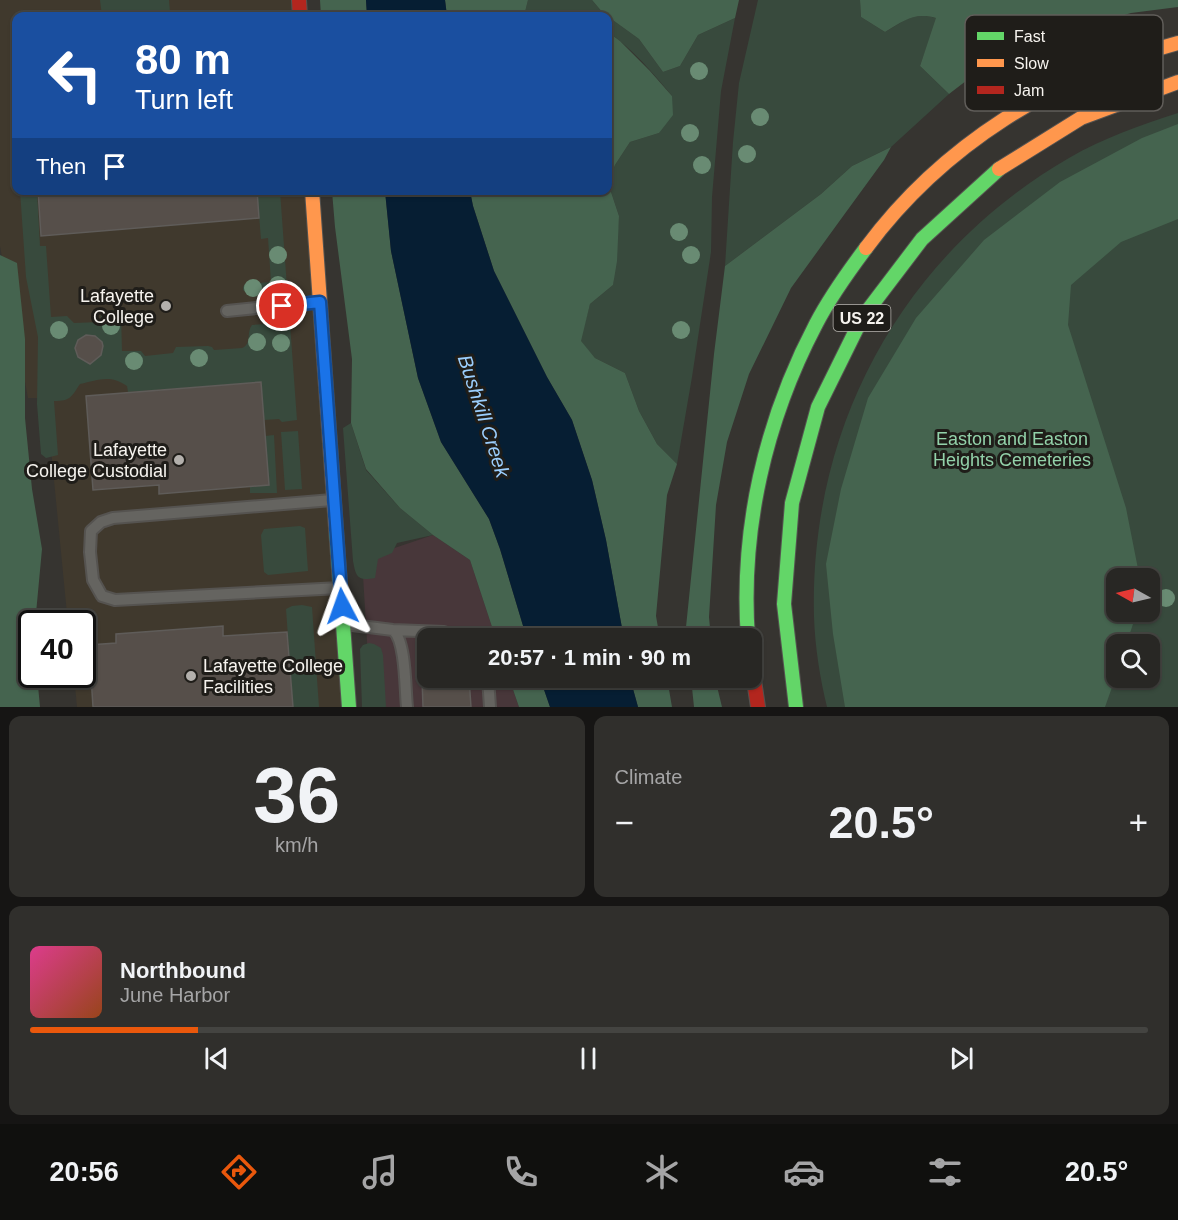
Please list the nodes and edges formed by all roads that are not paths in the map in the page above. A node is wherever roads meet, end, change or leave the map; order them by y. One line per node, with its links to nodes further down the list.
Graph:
1 (1178, 43): 2 (main road, US 22)
2 (1163, 48)
3 (1178, 82): 4 (main road, US 22)
4 (1163, 86)
5 (1017, 111): 13 (main road, US 22)
6 (1095, 111): 22 (main road, US 22)
7 (312, 195): 8 (main road)
8 (320, 302): 9 (lane); 10 (main road)
9 (227, 311)
10 (335, 500): 11 (main road); 11 (lane)
11 (340, 588): 12 (main road)
12 (343, 624): 14 (lane); 18 (main road)
13 (747, 628)
14 (393, 630): 15 (lane); 19 (lane)
15 (417, 631)
16 (489, 688): 20 (lane)
17 (755, 688): 21 (main road)
18 (349, 707)
19 (407, 707)
20 (490, 707)
21 (758, 707)
22 (796, 707)

